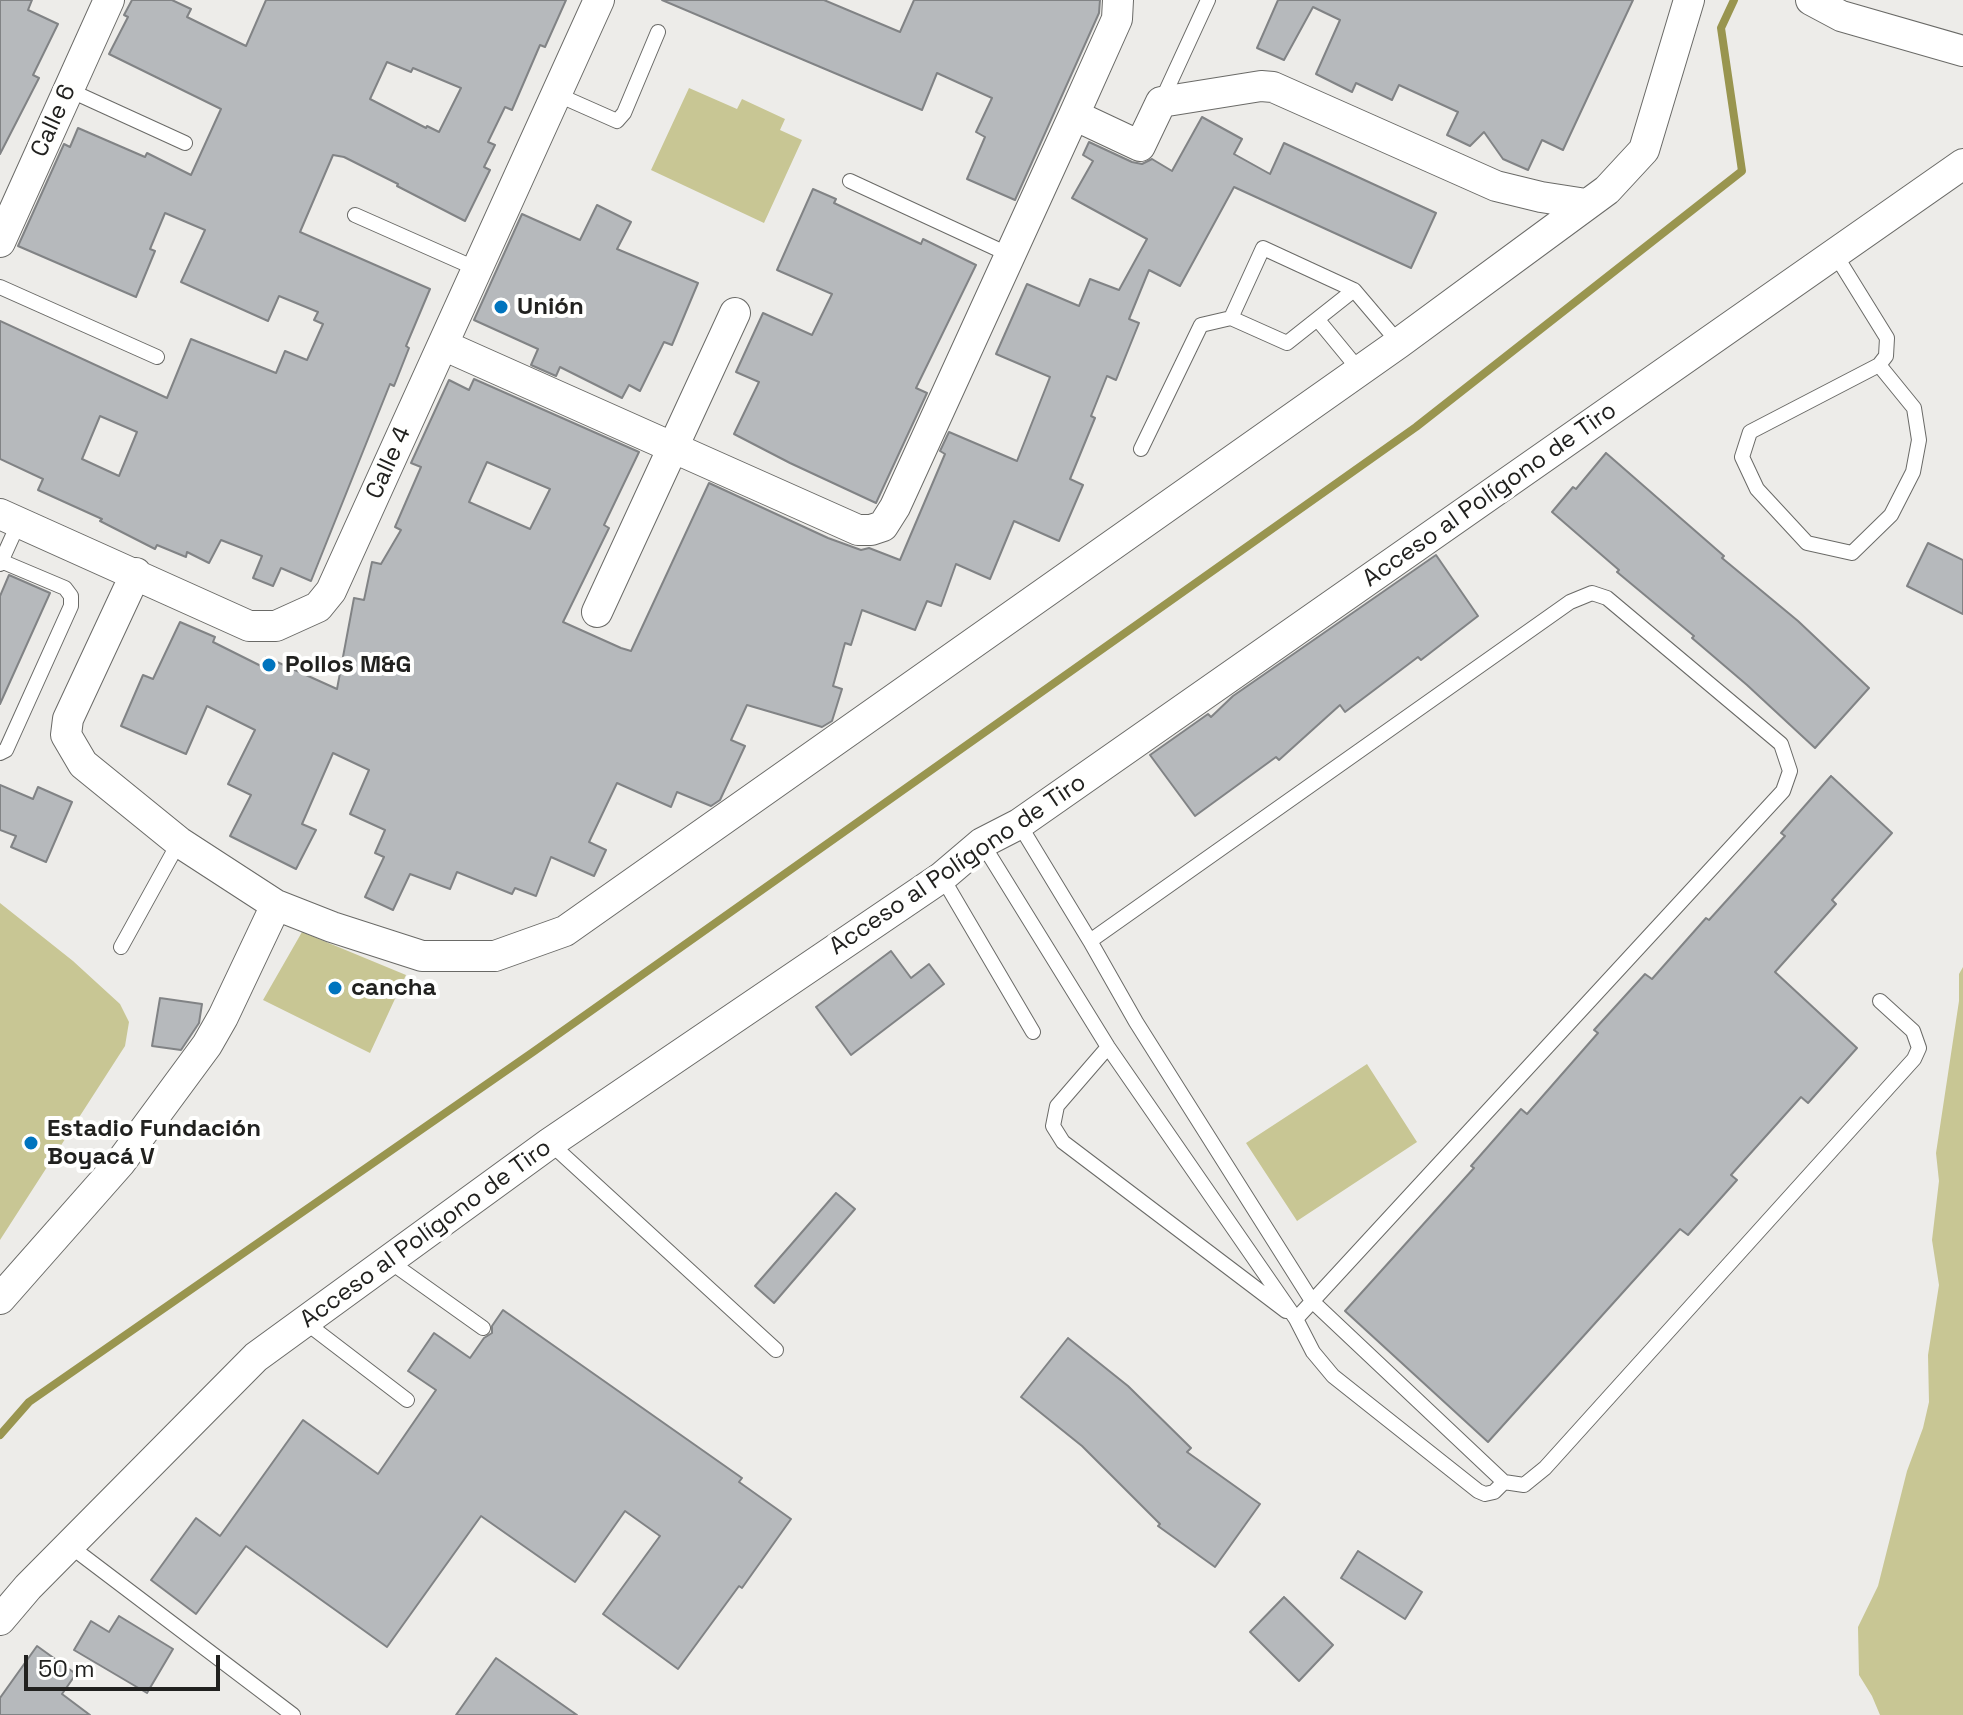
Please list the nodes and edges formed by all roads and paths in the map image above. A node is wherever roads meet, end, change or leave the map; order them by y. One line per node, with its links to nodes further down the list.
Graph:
1 (109, 0): 9 (street, Calle 6)
2 (599, 0): 10 (street, Calle 4)
3 (1118, 0): 12 (street)
4 (1208, 0): 11 (lane)
5 (1689, 0): 16 (street)
6 (1829, 4): 8 (street)
7 (658, 32): 10 (lane)
8 (1963, 51)
9 (69, 90): 13 (lane); 18 (street, Calle 6)
10 (556, 94): 21 (street, Calle 4)
11 (1161, 102): 12 (street); 16 (street)
12 (1074, 115): 20 (street)
13 (185, 143)
14 (1963, 164): 19 (street, Acceso al Polígono de Tiro)
15 (850, 181): 20 (lane)
16 (1586, 204): 27 (street)
17 (355, 215): 21 (lane)
18 (0, 242)
19 (1835, 254): 30 (lane); 39 (street, Acceso al Polígono de Tiro)
20 (1010, 255): 32 (street)
21 (477, 269): 28 (street, Calle 4)
22 (0, 287): 29 (lane)
23 (1354, 290): 25 (lane); 26 (lane); 27 (lane)
24 (735, 313): 32 (street)
25 (1231, 318): 26 (lane); 33 (lane)
26 (1318, 320): 31 (lane)
27 (1399, 343): 31 (street)
28 (443, 345): 32 (street); 36 (street, Calle 4)
29 (157, 357)
30 (1879, 365): 30 (lane)
31 (1360, 371): 43 (street)
32 (672, 448): 37 (street)
33 (1141, 449)
34 (9, 518): 35 (lane); 36 (street, Calle 4)
35 (1, 563): 38 (lane)
36 (136, 573): 40 (street)
37 (597, 612)
38 (0, 753)
39 (1019, 824): 41 (street, Acceso al Polígono de Tiro); 44 (lane)
40 (179, 842): 43 (street); 45 (lane)
41 (982, 843): 42 (street, Acceso al Polígono de Tiro); 48 (lane)
42 (942, 877): 47 (lane); 49 (street, Acceso al Polígono de Tiro)
43 (276, 905): 51 (street)
44 (1090, 941): 52 (lane); 52 (lane)
45 (121, 947)
46 (1880, 1001): 58 (lane)
47 (1033, 1032)
48 (1108, 1047): 53 (lane); 53 (lane)
49 (550, 1143): 50 (street, Acceso al Polígono de Tiro); 56 (lane)
50 (389, 1261): 54 (street, Acceso al Polígono de Tiro); 55 (lane)
51 (0, 1299)
52 (1312, 1301): 53 (lane); 58 (lane)
53 (1296, 1319): 58 (lane)
54 (305, 1322): 57 (lane); 59 (street, Acceso al Polígono de Tiro)
55 (483, 1328)
56 (776, 1350)
57 (407, 1400)
58 (1504, 1482)
59 (70, 1546): 60 (street, Acceso al Polígono de Tiro); 61 (lane)
60 (0, 1620)
61 (293, 1715)

